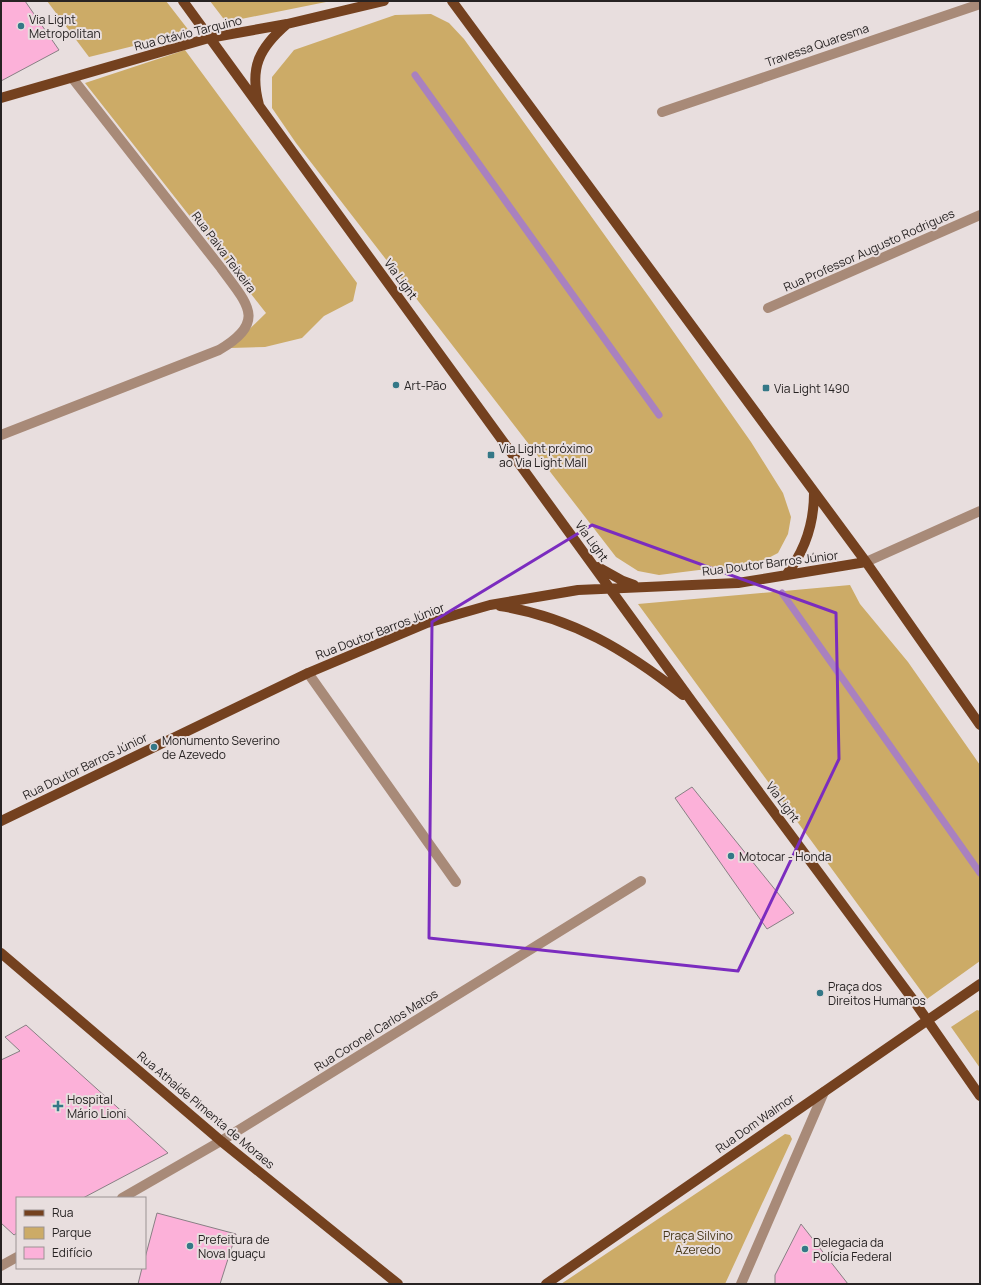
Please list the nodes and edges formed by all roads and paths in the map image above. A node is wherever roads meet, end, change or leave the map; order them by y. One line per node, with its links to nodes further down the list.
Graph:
1 (183, 1): 6 (main road, Via Light)
2 (384, 1): 5 (main road, Rua Otávio Tarquino)
3 (452, 1): 14 (main road)
4 (980, 4): 10 (street, Travessa Quaresma)
5 (287, 24): 6 (main road, Rua Otávio Tarquino); 9 (main road)
6 (209, 38): 7 (main road, Rua Otávio Tarquino); 9 (main road, Via Light)
7 (73, 79): 8 (main road, Rua Otávio Tarquino); 13 (street, Rua Paiva Teixeira)
8 (1, 98)
9 (261, 110): 17 (main road, Via Light)
10 (662, 112)
11 (980, 215): 12 (street, Rua Professor Augusto Rodrigues)
12 (768, 308)
13 (1, 435)
14 (814, 493): 16 (main road); 18 (main road)
15 (980, 511): 16 (street, Rua Doutor Barros Júnior)
16 (866, 562): 18 (main road, Rua Doutor Barros Júnior); 24 (main road)
17 (593, 563): 19 (main road, Via Light); 20 (main road)
18 (786, 574): 20 (main road, Rua Doutor Barros Júnior)
19 (610, 588): 20 (main road, Rua Doutor Barros Júnior); 21 (main road, Rua Doutor Barros Júnior); 23 (main road, Via Light)
20 (641, 588)
21 (490, 605): 22 (main road, Rua Doutor Barros Júnior); 23 (main road)
22 (308, 673): 25 (main road, Rua Doutor Barros Júnior); 27 (street)
23 (693, 703): 32 (main road, Via Light)
24 (980, 725)
25 (1, 821)
26 (641, 881): 35 (street, Rua Coronel Carlos Matos)
27 (456, 882)
28 (1, 953): 35 (main road, Rua Athaíde Pimenta de Moraes)
29 (980, 984): 31 (main road, Rua Dom Walmor)
30 (980, 995): 31 (main road)
31 (960, 998): 32 (main road, Rua Dom Walmor)
32 (928, 1020): 33 (main road, Rua Dom Walmor); 34 (main road, Via Light)
33 (824, 1092): 40 (main road, Rua Dom Walmor); 41 (street)
34 (980, 1096)
35 (221, 1142): 36 (street, Rua Coronel Carlos Matos); 39 (main road, Rua Athaíde Pimenta de Moraes)
36 (124, 1197)
37 (16, 1258): 38 (street)
38 (1, 1266)
39 (398, 1284)
40 (546, 1284)
41 (741, 1284)

